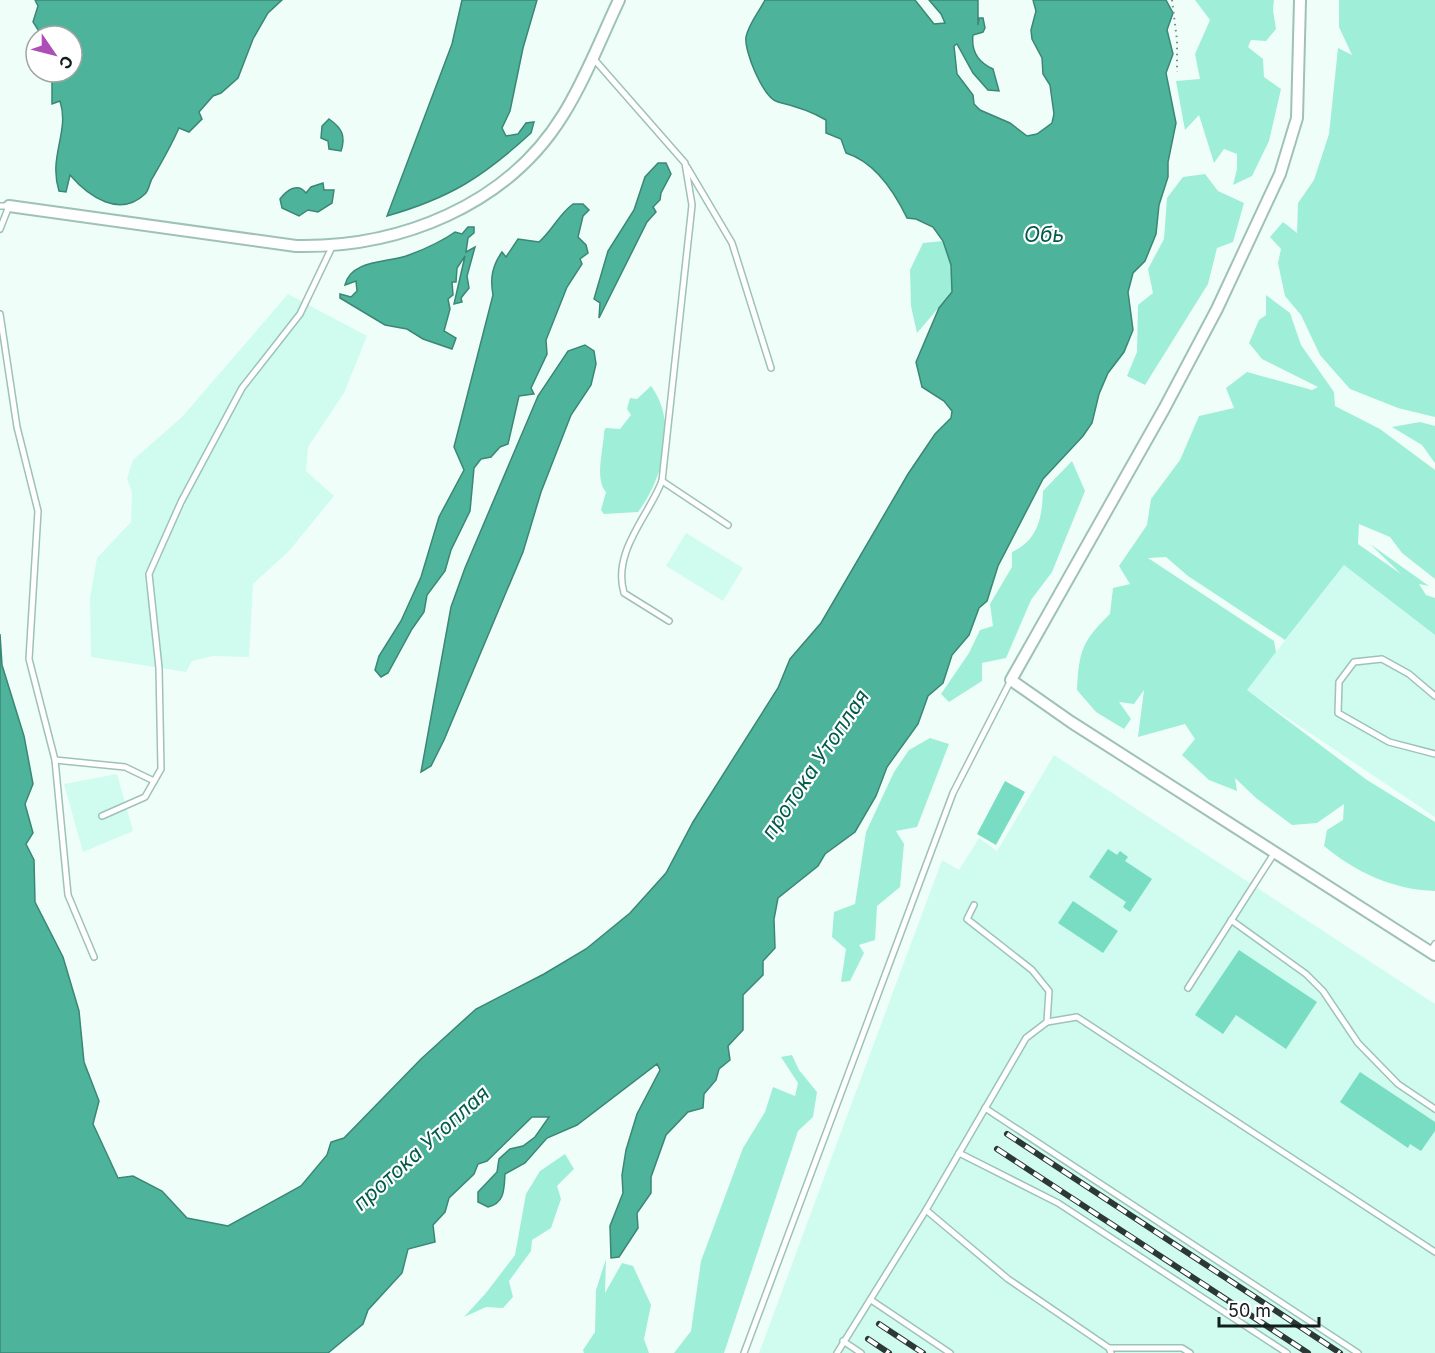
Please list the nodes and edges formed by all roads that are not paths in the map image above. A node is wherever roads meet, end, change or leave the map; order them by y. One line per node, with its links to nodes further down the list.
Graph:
1 (619, 0): 3 (street)
2 (1300, 0): 13 (street)
3 (591, 57): 4 (lane); 7 (street)
4 (685, 163): 9 (lane); 10 (lane)
5 (4, 206): 6 (lane); 7 (street)
6 (0, 229)
7 (332, 247): 17 (lane)
8 (0, 314): 16 (lane)
9 (771, 369)
10 (663, 481): 11 (lane); 12 (lane)
11 (728, 525)
12 (669, 621)
13 (1011, 680): 19 (street); 34 (lane)
14 (1435, 696): 15 (lane)
15 (1435, 754)
16 (56, 760): 17 (lane); 23 (lane)
17 (154, 781): 18 (lane)
18 (102, 816)
19 (1275, 852): 21 (lane); 22 (street)
20 (974, 905): 25 (lane)
21 (1231, 920): 24 (lane); 27 (lane)
22 (1433, 950)
23 (94, 957)
24 (1188, 988)
25 (1047, 1022): 26 (lane); 30 (lane)
26 (985, 1108): 28 (lane); 40 (lane)
27 (1435, 1109)
28 (959, 1153): 29 (lane); 39 (lane)
29 (926, 1210): 31 (lane); 33 (lane)
30 (1435, 1252)
31 (870, 1300): 32 (lane); 37 (lane)
32 (843, 1341): 35 (lane); 36 (lane)
33 (1110, 1351): 38 (lane)
34 (744, 1353)
35 (837, 1353)
36 (861, 1353)
37 (950, 1353)
38 (1190, 1353)
39 (1287, 1353)
40 (1358, 1353)

